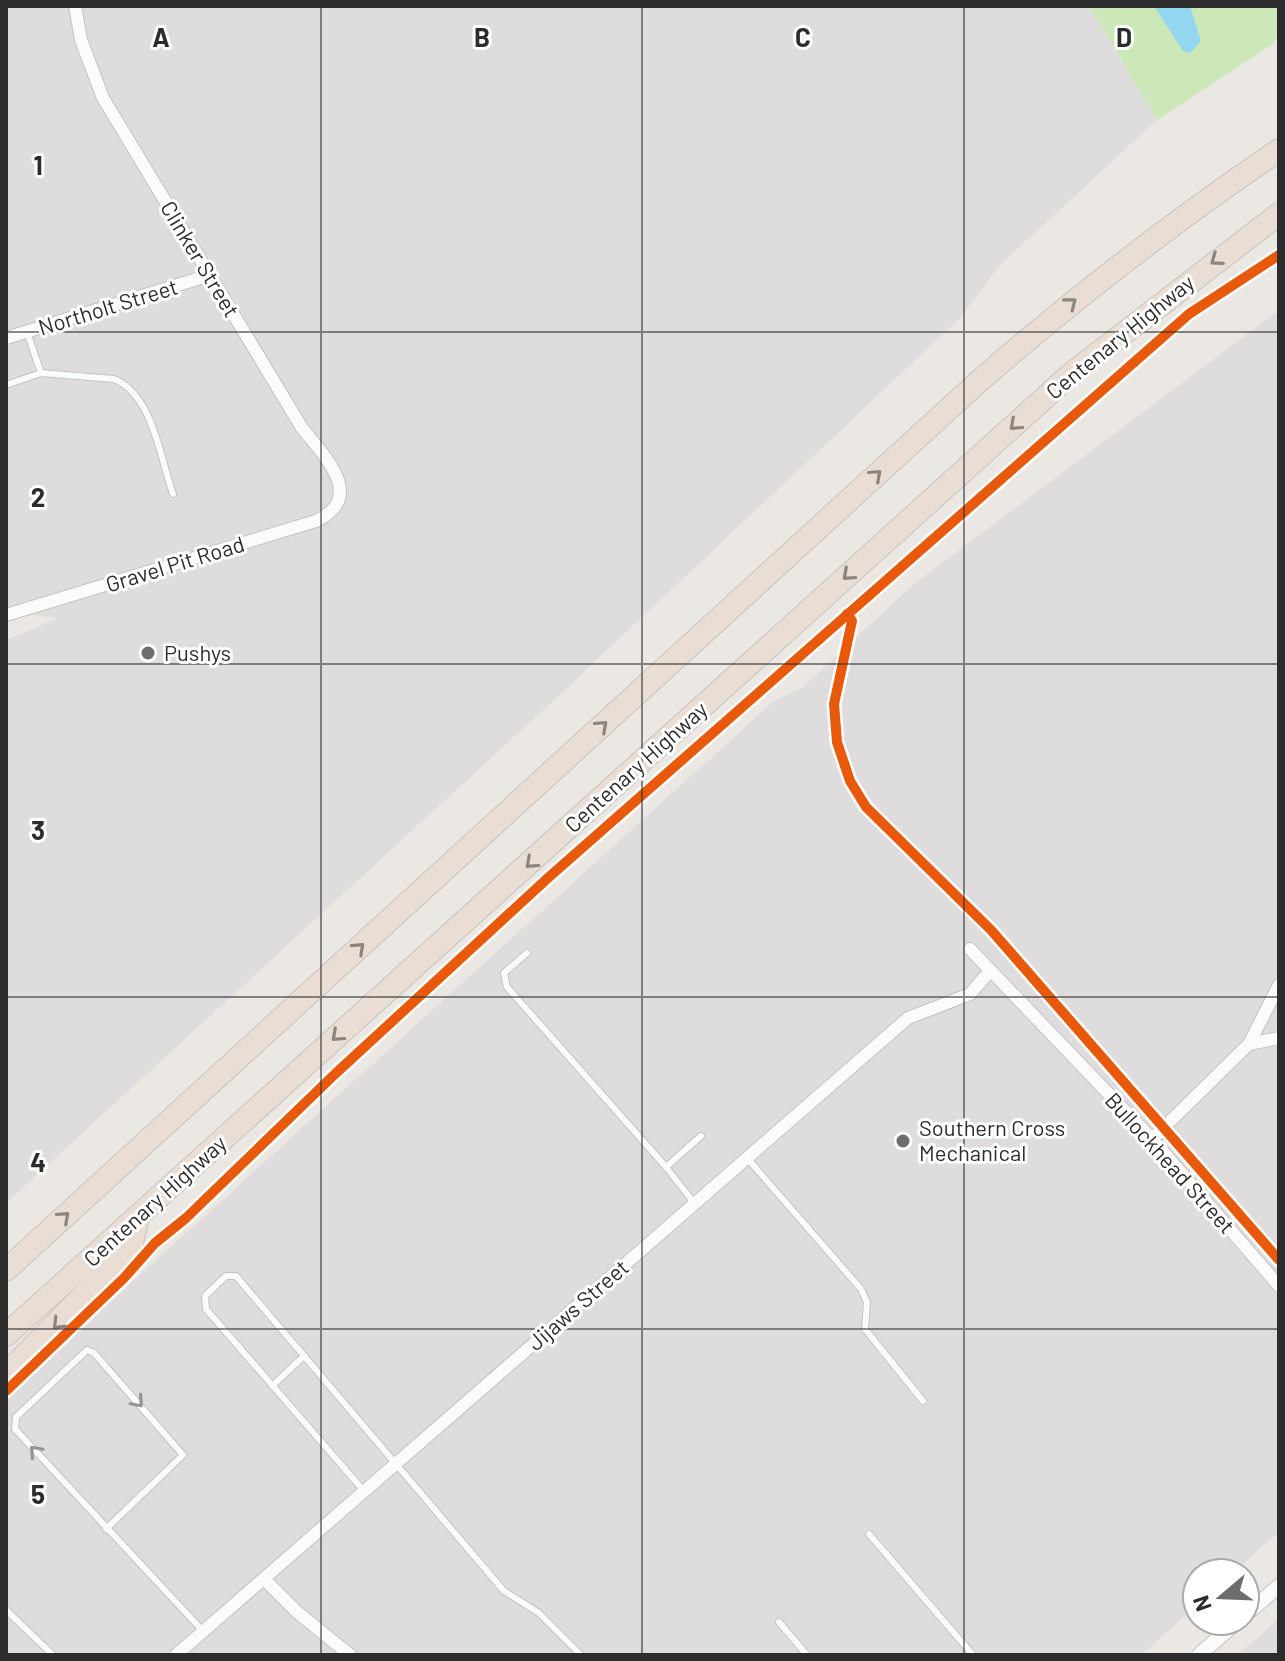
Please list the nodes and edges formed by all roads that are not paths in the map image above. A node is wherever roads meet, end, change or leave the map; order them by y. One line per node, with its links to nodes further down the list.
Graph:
1 (75, 6): 4 (street, Clinker Street)
2 (1278, 149): 24 (highway, one-way to 2)
3 (1279, 214): 23 (highway, Centenary Highway, one-way to 23)
4 (210, 275): 5 (street, Northolt Street); 10 (street, Clinker Street)
5 (27, 332): 6 (street, Northolt Street); 7 (lane)
6 (6, 338)
7 (41, 373): 8 (lane); 9 (lane)
8 (6, 385)
9 (173, 494)
10 (338, 503): 11 (street, Gravel Pit Road)
11 (6, 615)
12 (970, 949): 14 (street)
13 (527, 953): 21 (lane)
14 (989, 972): 19 (street, Bullockhead Street); 20 (street, Jijaws Street)
15 (1279, 985): 17 (street)
16 (1279, 1038): 17 (street)
17 (1249, 1044): 19 (street)
18 (701, 1136): 21 (lane)
19 (1152, 1139): 25 (street, Bullockhead Street)
20 (747, 1158): 22 (street, Jijaws Street); 30 (lane)
21 (666, 1167): 22 (lane)
22 (695, 1204): 31 (street, Jijaws Street)
23 (138, 1217): 26 (highway, Centenary Highway); 28 (highway, one-way to 28)
24 (6, 1270)
25 (1279, 1286)
26 (6, 1335)
27 (304, 1356): 29 (lane); 29 (lane); 31 (lane)
28 (6, 1374)
29 (272, 1386): 32 (lane)
30 (923, 1401)
31 (397, 1463): 32 (street, Jijaws Street); 45 (lane)
32 (364, 1492): 35 (street, Jijaws Street)
33 (106, 1529): 33 (lane, one-way to 33); 40 (lane)
34 (869, 1534): 47 (lane)
35 (264, 1579): 40 (street, Jijaws Street); 44 (street)
36 (1279, 1586): 37 (street)
37 (1261, 1601)
38 (6, 1610): 42 (lane)
39 (779, 1622): 46 (lane)
40 (203, 1631): 43 (street, Jijaws Street)
41 (1220, 1637): 48 (street)
42 (53, 1655)
43 (176, 1655)
44 (350, 1655)
45 (581, 1655)
46 (807, 1655)
47 (973, 1655)
48 (1199, 1655)

